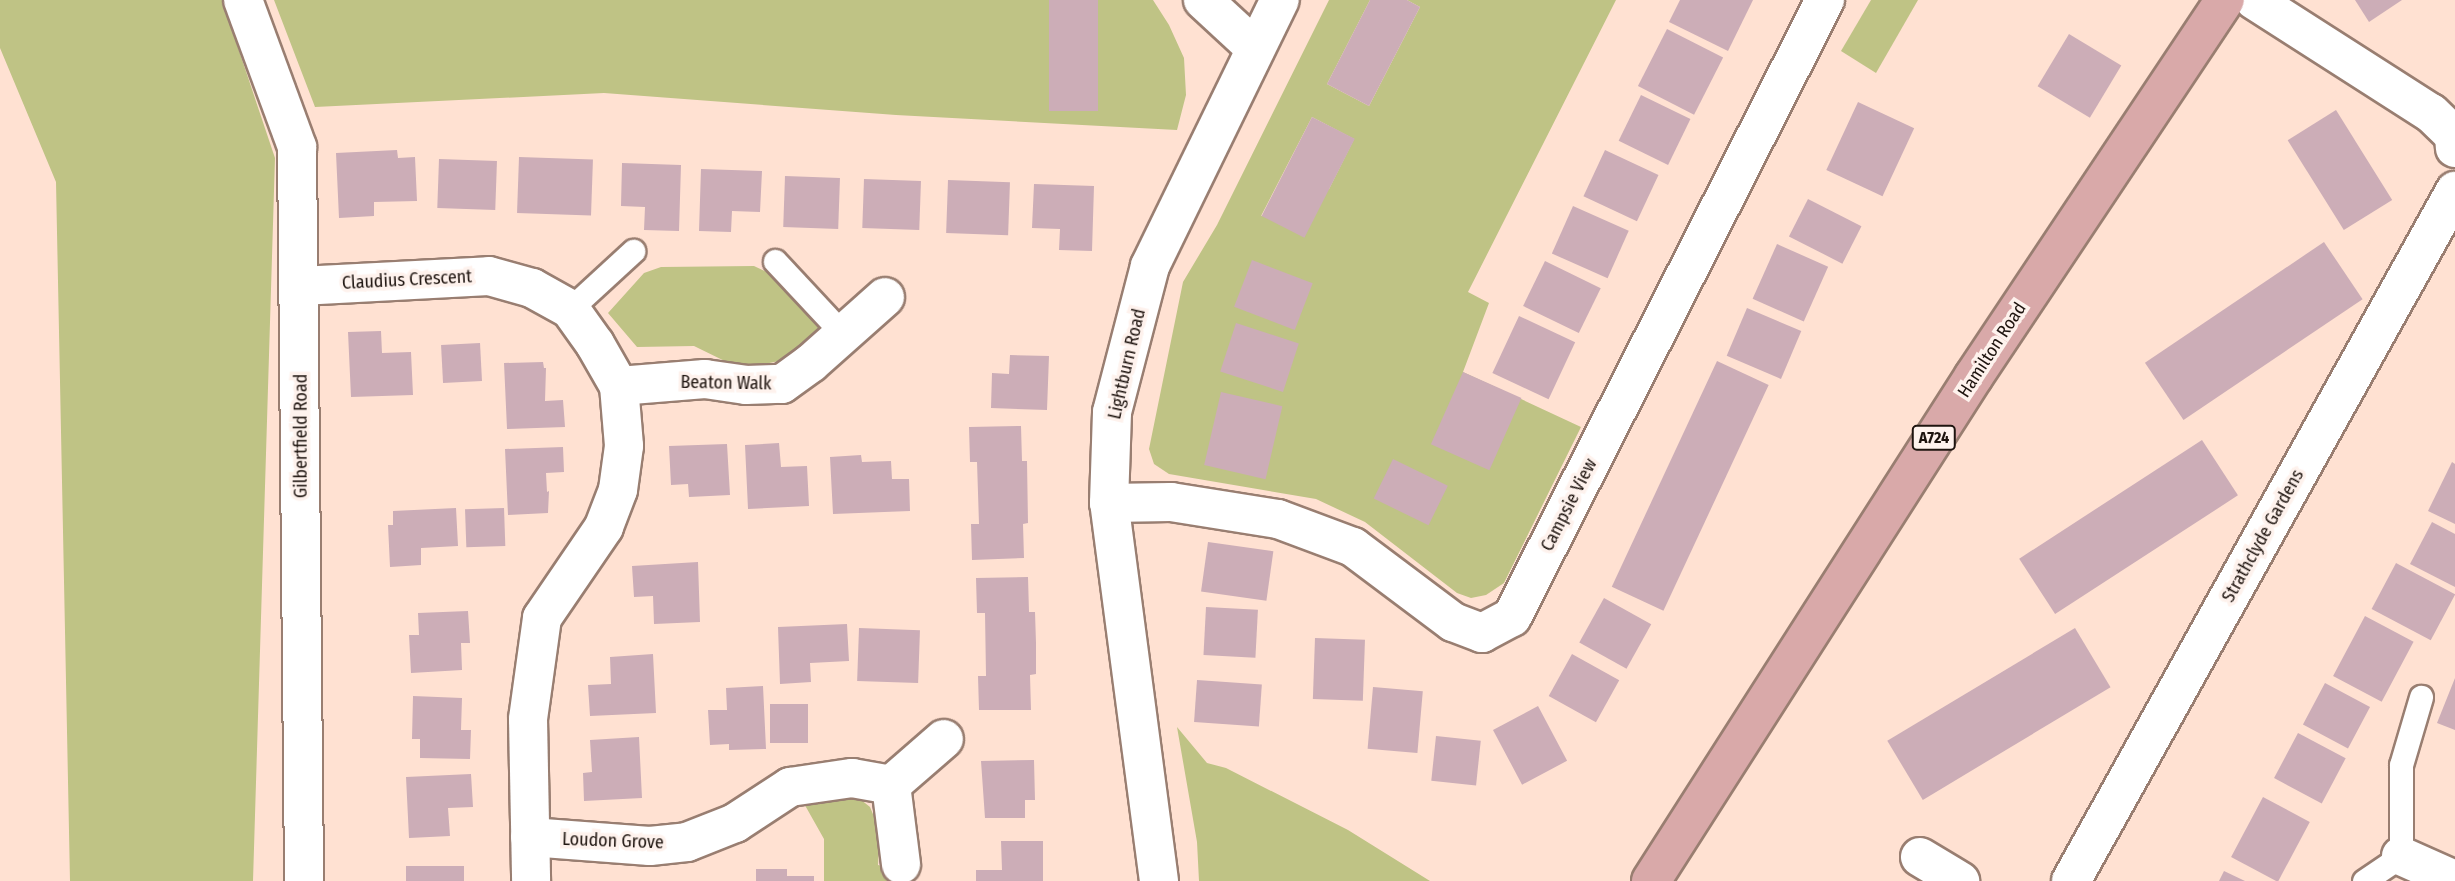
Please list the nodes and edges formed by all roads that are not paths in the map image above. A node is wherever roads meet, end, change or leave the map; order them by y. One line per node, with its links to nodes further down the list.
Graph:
1 (243, 0): 12 (street, Gilbertfield Road)
2 (1203, 0): 7 (street)
3 (1280, 0): 7 (street, Lightburn Road)
4 (1825, 0): 17 (street, Campsie View)
5 (2225, 0): 29 (main road, Hamilton Road / A724)
6 (2254, 0): 8 (street)
7 (1255, 48): 17 (street, Lightburn Road)
8 (2455, 139)
9 (2455, 191): 31 (street, Strathclyde Gardens)
10 (633, 251): 14 (lane)
11 (775, 261): 15 (lane)
12 (300, 286): 14 (street, Claudius Crescent); 26 (street, Gilbertfield Road)
13 (885, 297): 15 (street, Beaton Walk)
14 (570, 309): 16 (street, Claudius Crescent)
15 (844, 335): 16 (street, Beaton Walk)
16 (619, 386): 21 (street, Claudius Crescent)
17 (1109, 503): 28 (street, Lightburn Road)
18 (2421, 697): 22 (lane)
19 (944, 739): 20 (street)
20 (891, 785): 21 (street, Loudon Grove); 24 (street)
21 (530, 837): 27 (street, Claudius Crescent)
22 (2401, 856): 25 (street); 32 (lane)
23 (1920, 857): 30 (street)
24 (901, 864)
25 (2455, 880)
26 (304, 881)
27 (531, 881)
28 (1159, 881)
29 (1651, 881)
30 (1960, 881)
31 (2071, 881)
32 (2364, 881)

